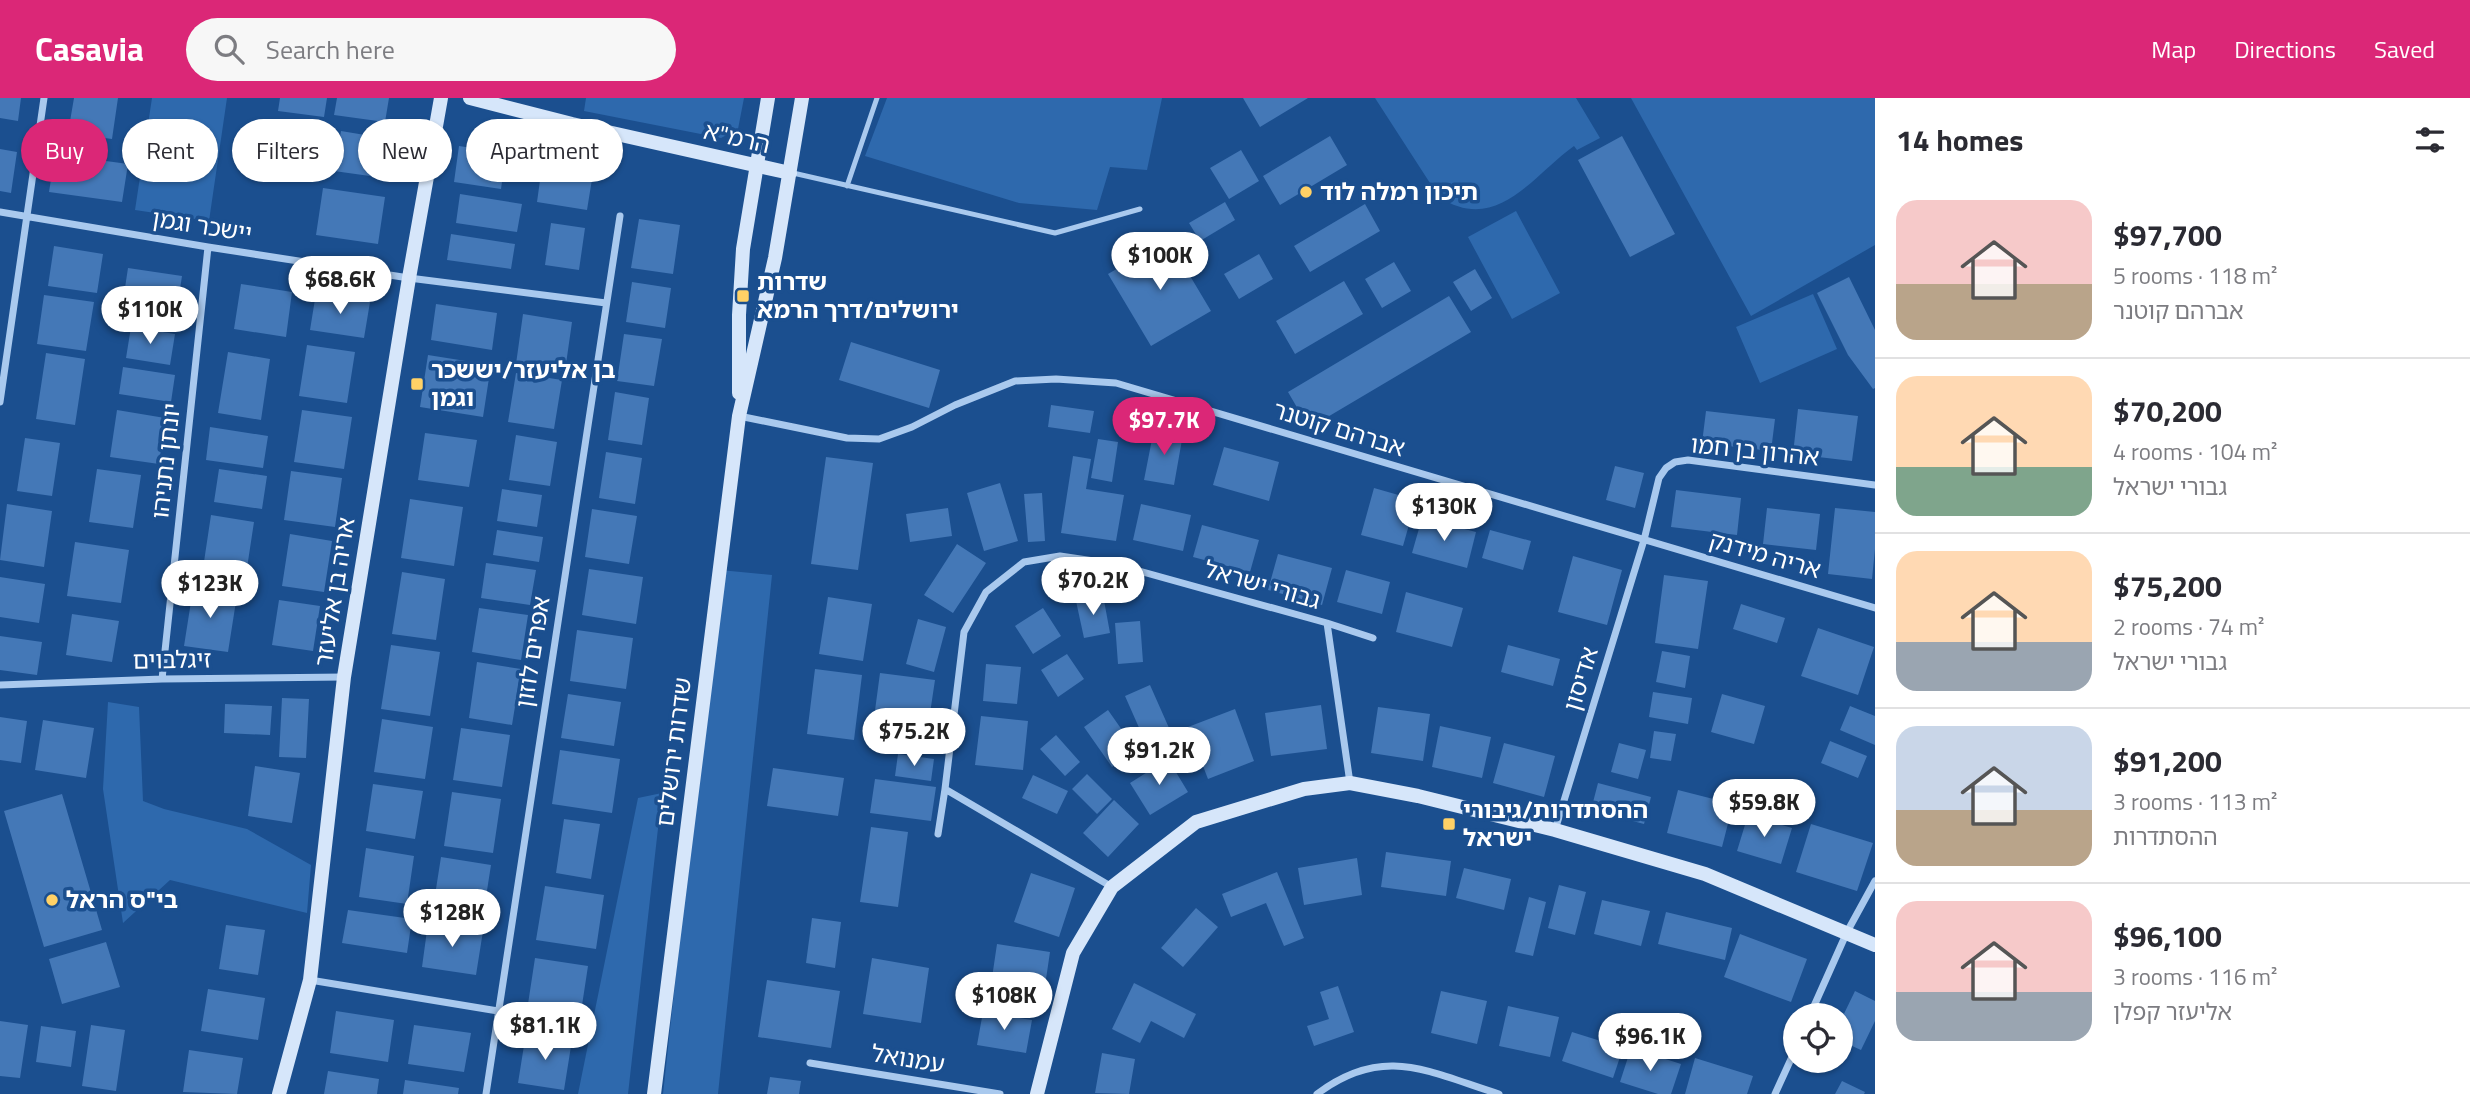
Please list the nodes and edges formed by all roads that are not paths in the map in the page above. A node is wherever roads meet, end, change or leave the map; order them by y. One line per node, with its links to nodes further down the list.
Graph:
1 (44, 98): 12 (street)
2 (441, 98): 15 (street, אריה בן אליעזר)
3 (470, 98): 7 (street, הרמ"א)
4 (768, 98): 7 (street, שדרות ירושלים)
5 (802, 98): 8 (street, שדרות ירושלים)
6 (877, 98): 9 (lane)
7 (757, 165): 8 (street, הרמ"א); 18 (street, שדרות ירושלים)
8 (790, 173): 9 (lane); 18 (street, שדרות ירושלים)
9 (847, 186): 10 (lane)
10 (1140, 209)
11 (0, 212): 12 (street, יישכר וגמן)
12 (27, 216): 14 (street, יישכר וגמן); 17 (street)
13 (620, 216): 16 (street, אפרים לוזון)
14 (208, 247): 15 (street, יישכר וגמן); 25 (street, יונתן נתניהו)
15 (409, 278): 16 (street, יישכר וגמן); 24 (street, אריה בן אליעזר)
16 (606, 303): 37 (street, אפרים לוזון)
17 (0, 402)
18 (739, 415): 20 (street, אברהם קוטנר); 42 (street, שדרות ירושלים)
19 (1875, 485): 20 (street, אהרון בן חמו)
20 (1644, 540): 21 (street, אריה מידנק); 29 (street, אדיסון)
21 (1875, 608)
22 (1327, 623): 23 (street, גבורי ישראל); 27 (street, גבורי ישראל); 28 (street, גבורי ישראל)
23 (1373, 638)
24 (344, 677): 25 (street, זיגלבוים); 35 (street, אריה בן אליעזר)
25 (162, 679): 26 (street, זיגלבוים)
26 (0, 685)
27 (1350, 783): 29 (street); 32 (street)
28 (945, 789): 30 (street, גבורי ישראל); 32 (street)
29 (1555, 830): 33 (street)
30 (938, 834)
31 (1875, 881): 33 (street)
32 (1112, 887): 44 (street)
33 (1847, 932): 34 (street); 36 (street)
34 (1875, 945)
35 (310, 980): 37 (street); 40 (street, אריה בן אליעזר)
36 (1815, 1003)
37 (498, 1011): 41 (street, אפרים לוזון)
38 (810, 1063): 43 (street, עמנואל)
39 (1785, 1073): 47 (street)
40 (279, 1094)
41 (486, 1094)
42 (654, 1094)
43 (1000, 1094)
44 (1037, 1094)
45 (1317, 1094): 46 (street)
46 (1499, 1094)
47 (1775, 1094)

